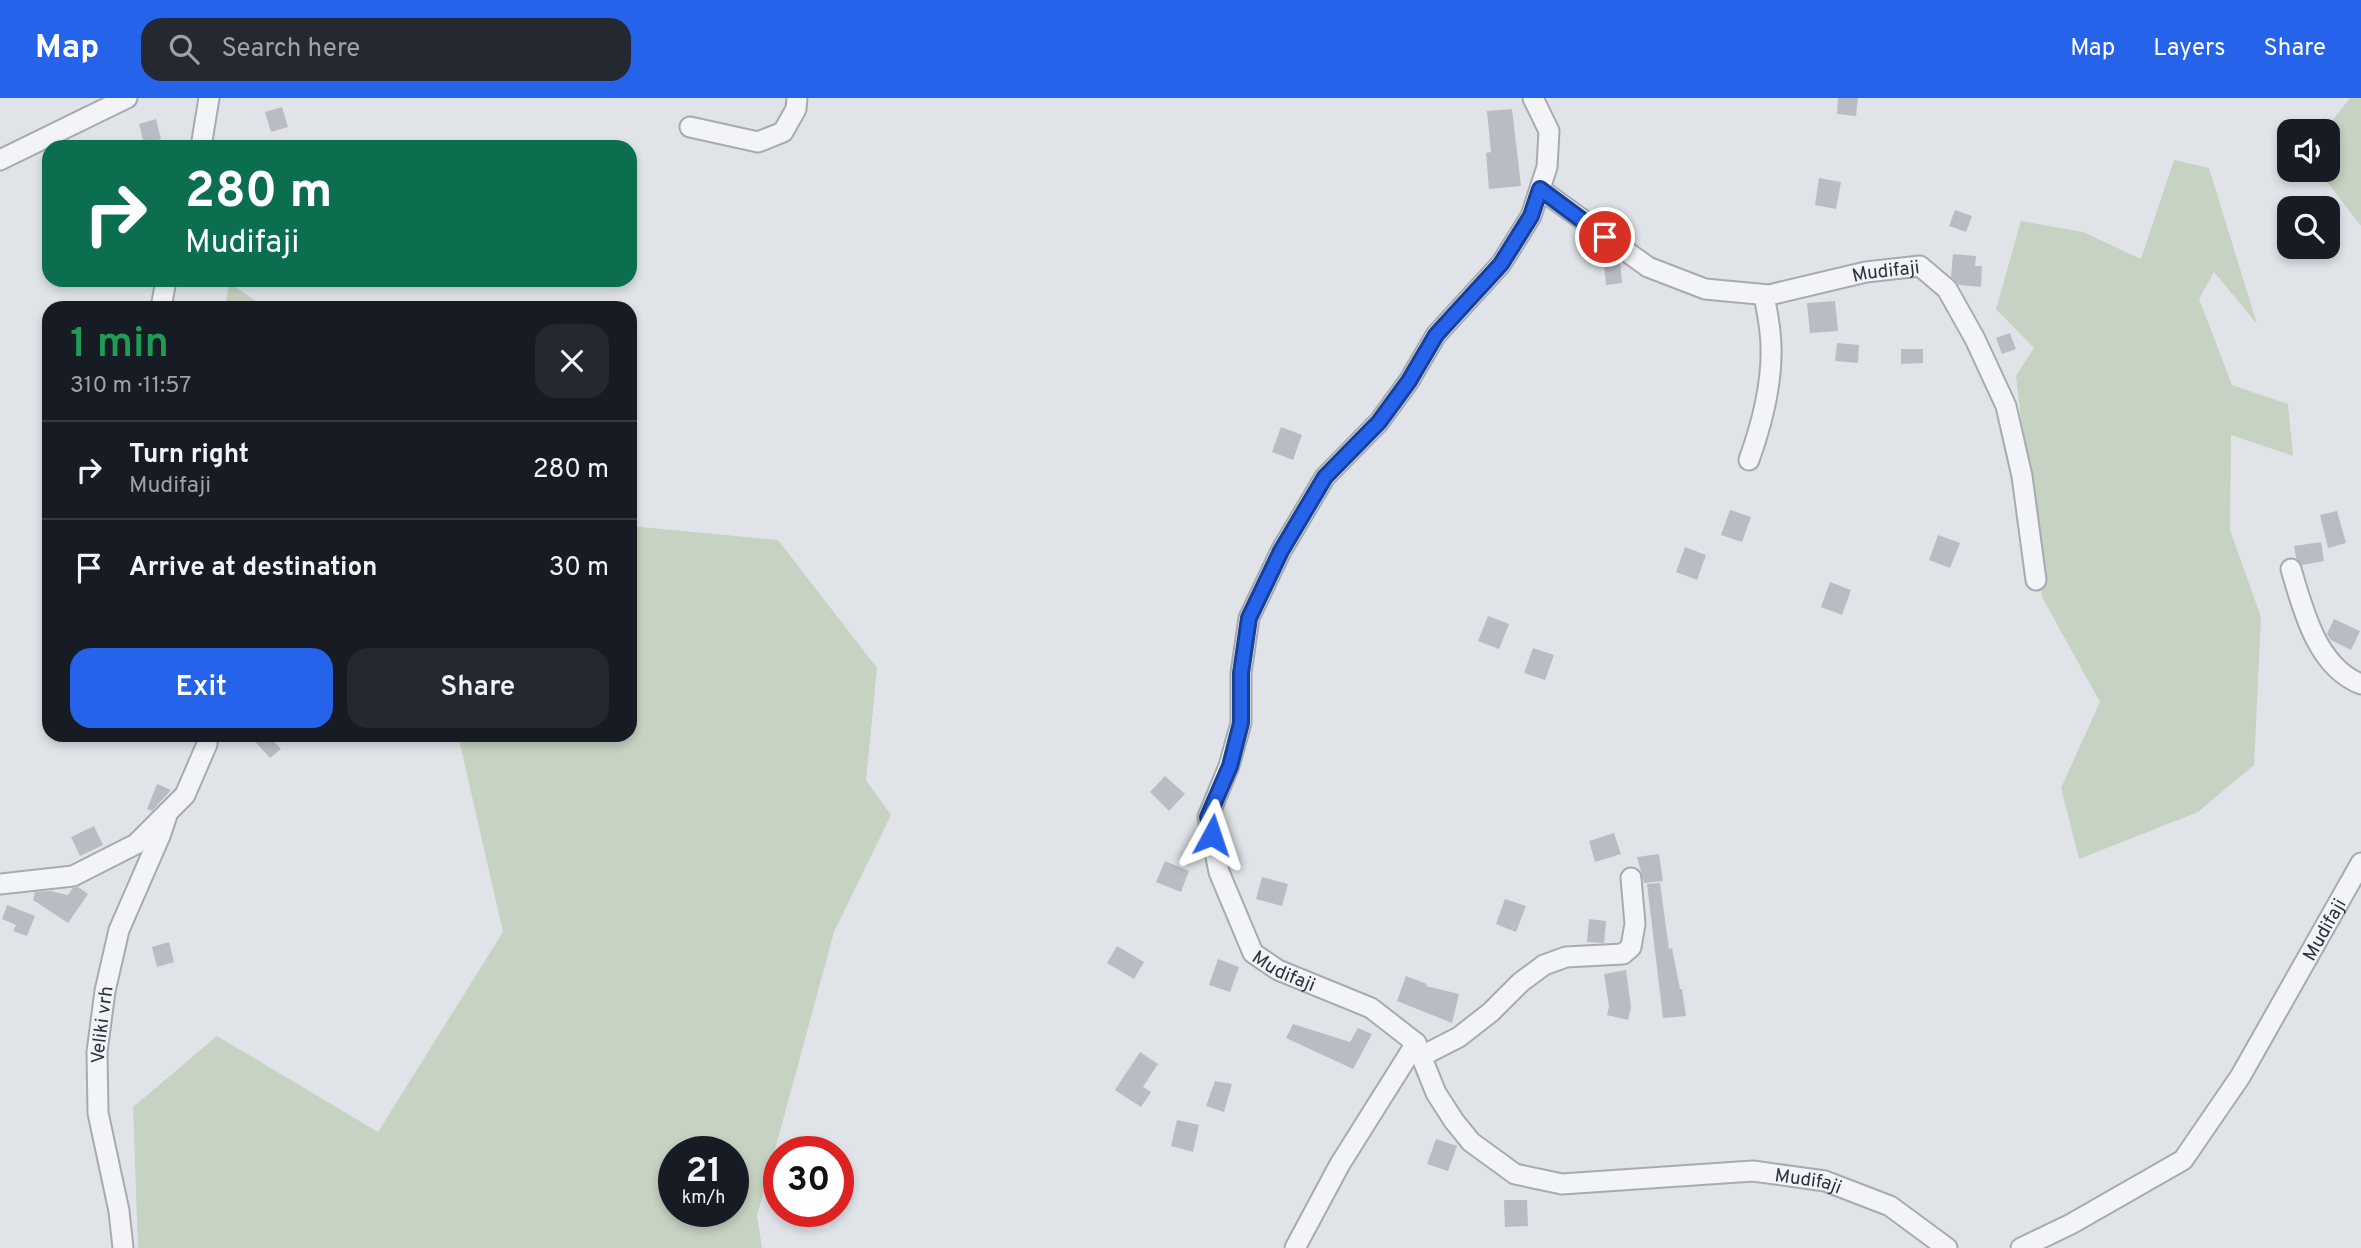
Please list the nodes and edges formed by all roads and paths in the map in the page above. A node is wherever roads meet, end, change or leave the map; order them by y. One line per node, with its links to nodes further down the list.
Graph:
1 (127, 98): 7 (street)
2 (209, 98): 6 (street)
3 (797, 98): 5 (street)
4 (1533, 98): 8 (street, Mudifaji)
5 (690, 127)
6 (202, 140)
7 (0, 160)
8 (1540, 189): 9 (street, Mudifaji); 19 (street, Mudifaji)
9 (1764, 295): 10 (street); 12 (street, Mudifaji)
10 (1749, 460)
11 (2291, 569): 13 (street)
12 (2036, 580)
13 (2361, 684)
14 (207, 742): 15 (street, Veliki vrh)
15 (168, 812): 18 (street, Veliki vrh); 20 (street, Veliki vrh)
16 (2361, 863): 23 (street, Mudifaji)
17 (1631, 878): 19 (street)
18 (0, 884)
19 (1419, 1049): 21 (street); 22 (street, Mudifaji)
20 (124, 1248)
21 (1295, 1248)
22 (1947, 1248)
23 (2021, 1248)

